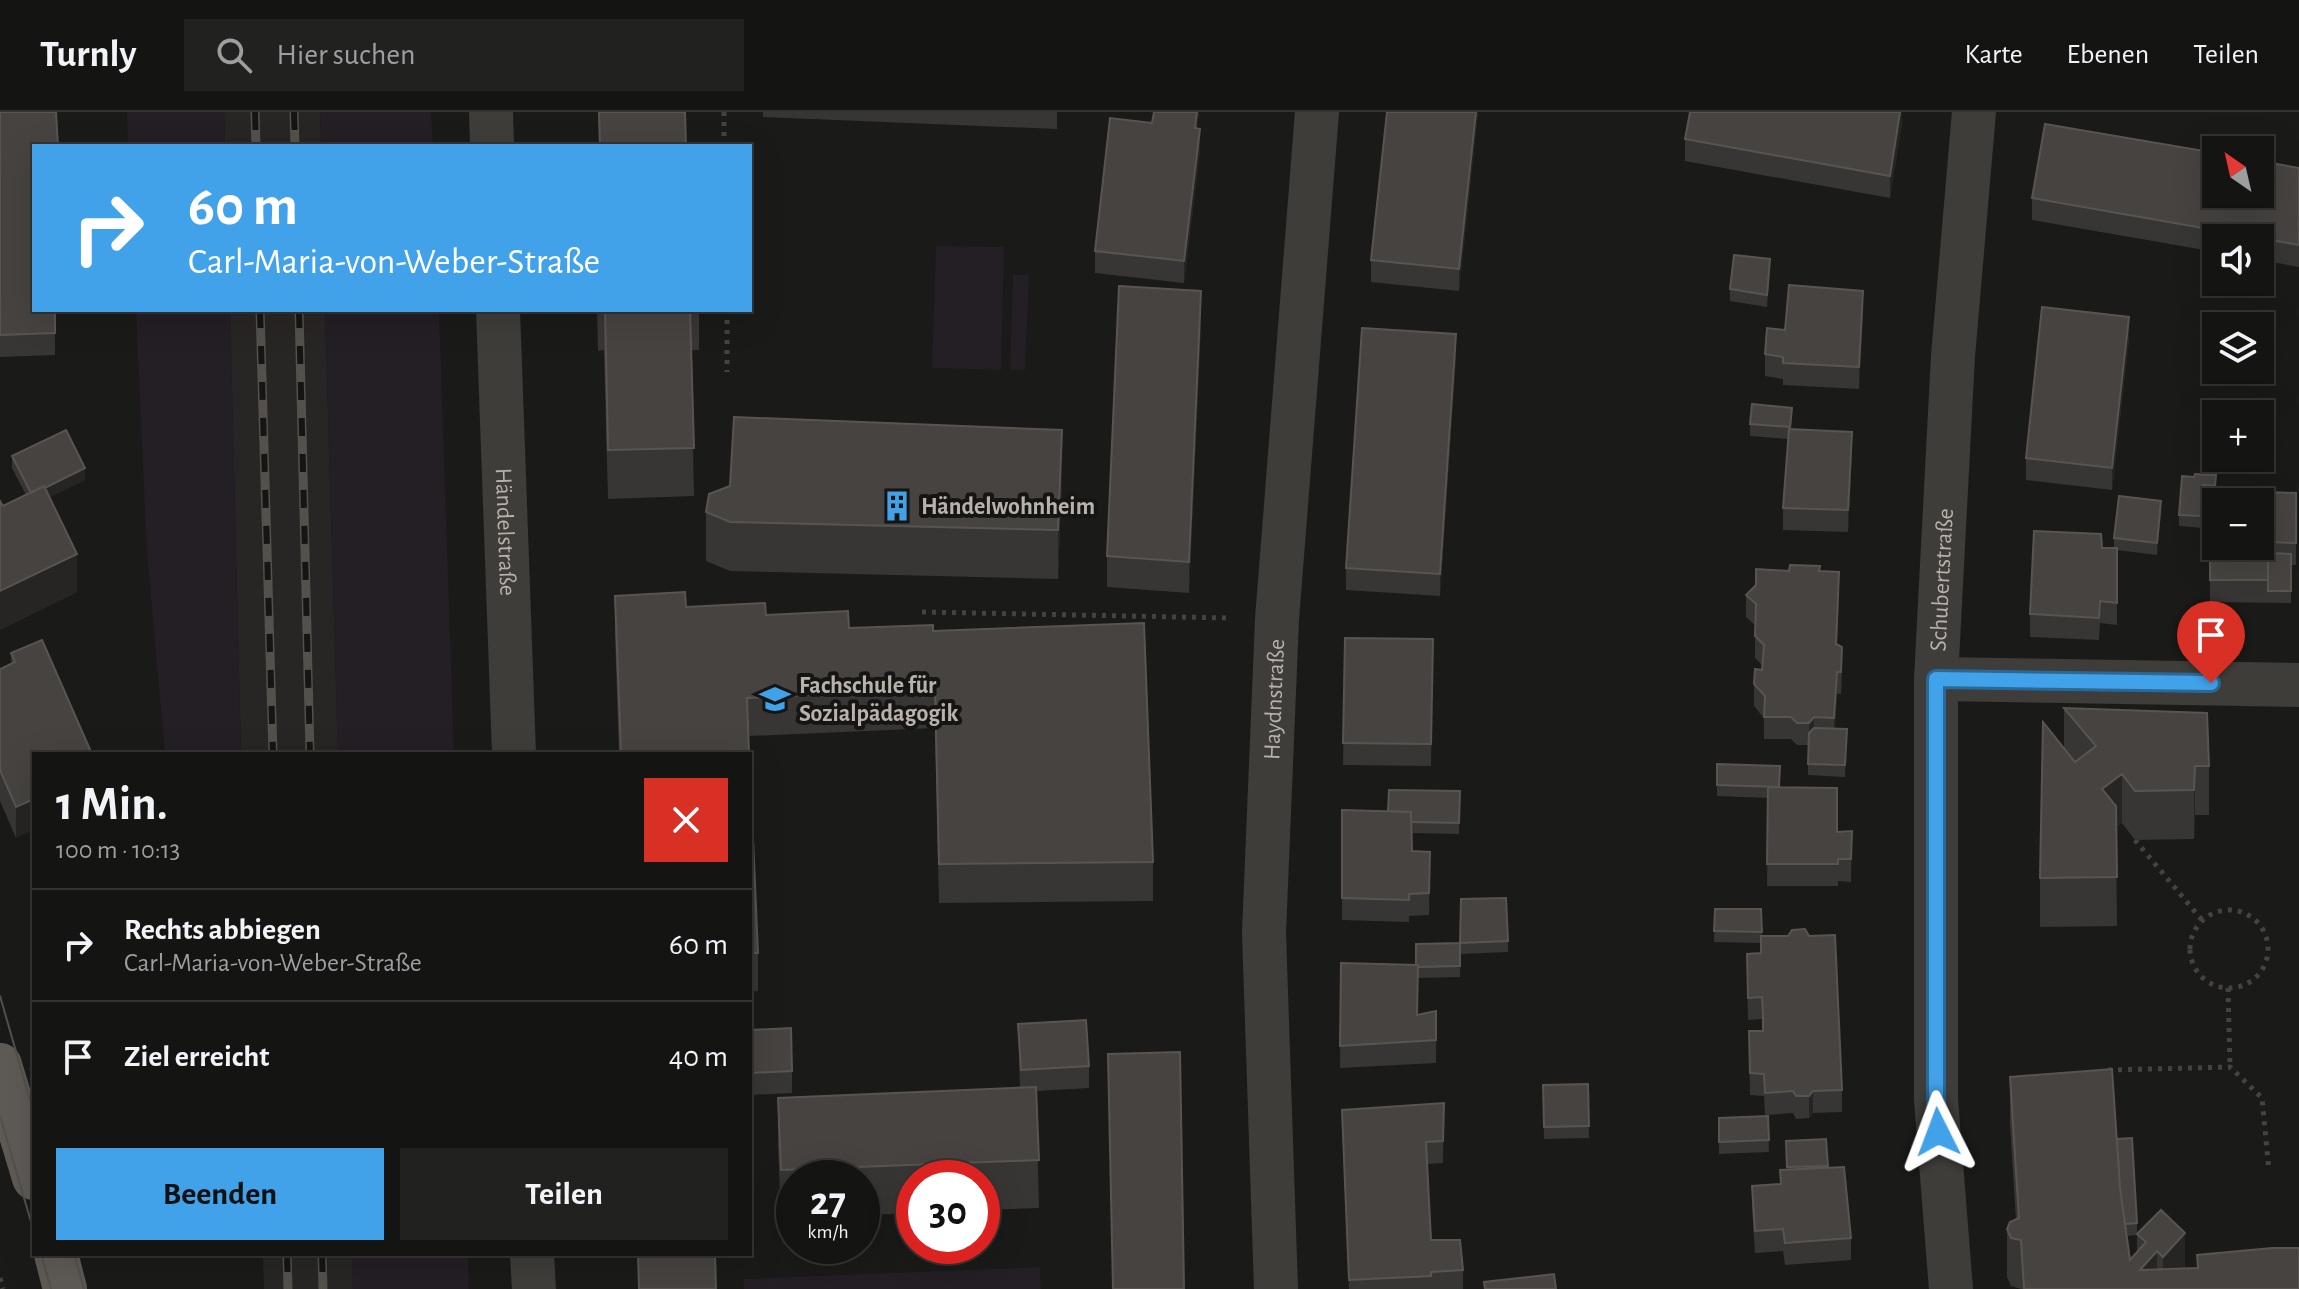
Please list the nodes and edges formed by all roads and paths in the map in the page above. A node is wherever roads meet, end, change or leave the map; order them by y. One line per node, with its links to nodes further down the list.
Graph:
1 (491, 112): 5 (street)
2 (724, 112): 6 (path)
3 (1317, 112): 11 (street, Haydnstraße)
4 (1974, 112): 12 (street, Schubertstraße)
5 (492, 144)
6 (724, 144)
7 (498, 312): 14 (street, Händelstraße)
8 (727, 312): 9 (path)
9 (727, 372)
10 (922, 612): 11 (path)
11 (1277, 619): 29 (street, Haydnstraße)
12 (1936, 679): 13 (street); 30 (street, Schubertstraße)
13 (2299, 685)
14 (514, 752)
15 (2135, 840): 16 (path)
16 (2202, 920): 17 (path); 17 (path)
17 (2228, 988): 19 (path)
18 (0, 1065): 21 (main road)
19 (2230, 1067): 20 (path); 22 (path)
20 (2102, 1071)
21 (32, 1171)
22 (2269, 1171)
23 (57, 1256): 27 (main road)
24 (532, 1256): 28 (street)
25 (0, 1278): 26 (path)
26 (3, 1289)
27 (65, 1289)
28 (534, 1289)
29 (1276, 1289)
30 (1951, 1289)

